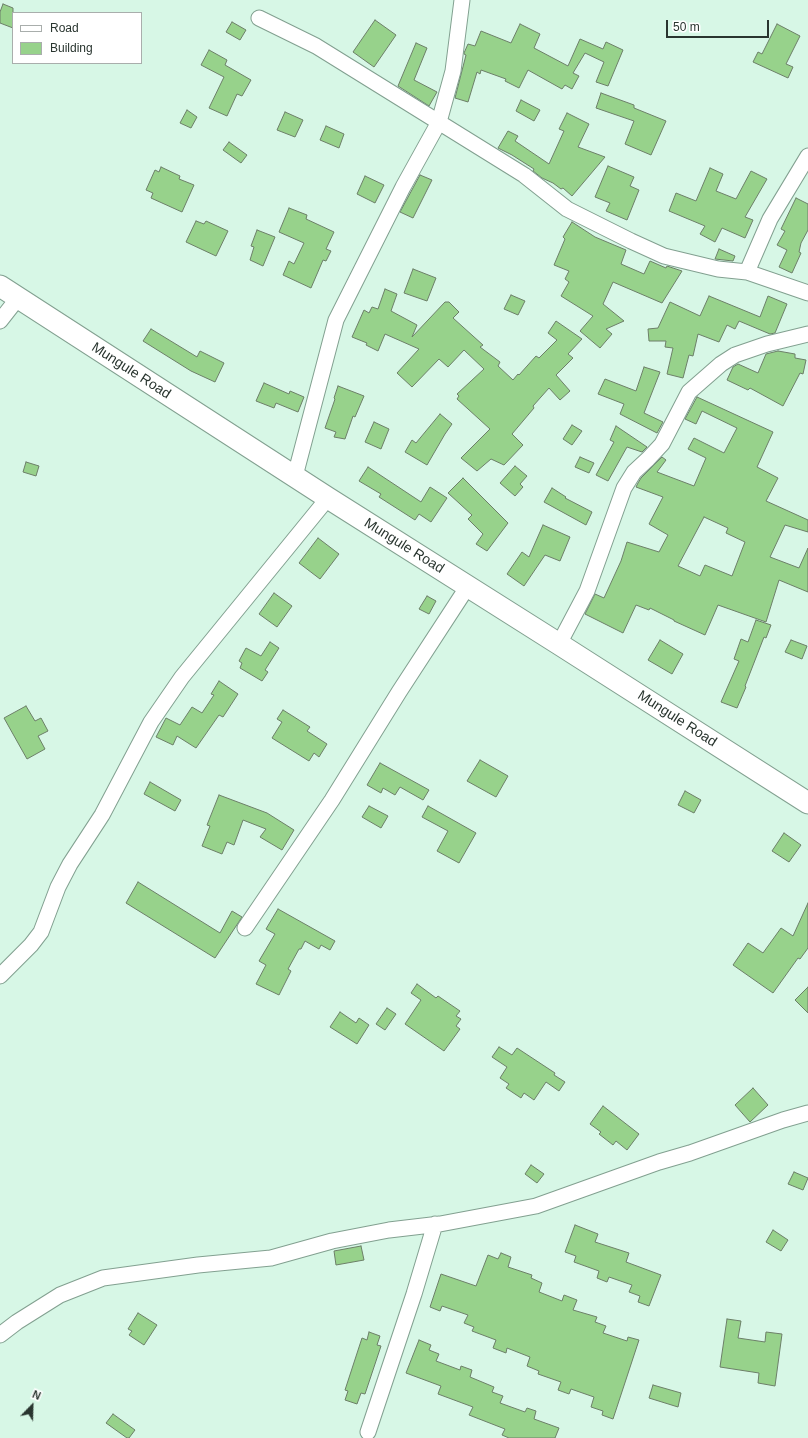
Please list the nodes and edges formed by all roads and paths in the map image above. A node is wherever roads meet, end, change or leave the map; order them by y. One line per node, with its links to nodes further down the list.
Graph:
1 (462, 0): 3 (street)
2 (259, 18): 3 (street)
3 (439, 122): 5 (street); 11 (street)
4 (808, 156): 5 (street)
5 (747, 272): 7 (street)
6 (0, 286): 8 (street, Mungule Road)
7 (808, 293)
8 (18, 298): 9 (street); 11 (street, Mungule Road)
9 (0, 320)
10 (808, 334): 14 (street)
11 (295, 476): 12 (street, Mungule Road)
12 (328, 498): 13 (street, Mungule Road); 17 (street)
13 (468, 586): 14 (street, Mungule Road); 16 (street)
14 (559, 644): 15 (street, Mungule Road)
15 (808, 803)
16 (245, 928)
17 (0, 976)
18 (808, 1113): 19 (street)
19 (434, 1224): 20 (street); 21 (street)
20 (0, 1335)
21 (368, 1432)

